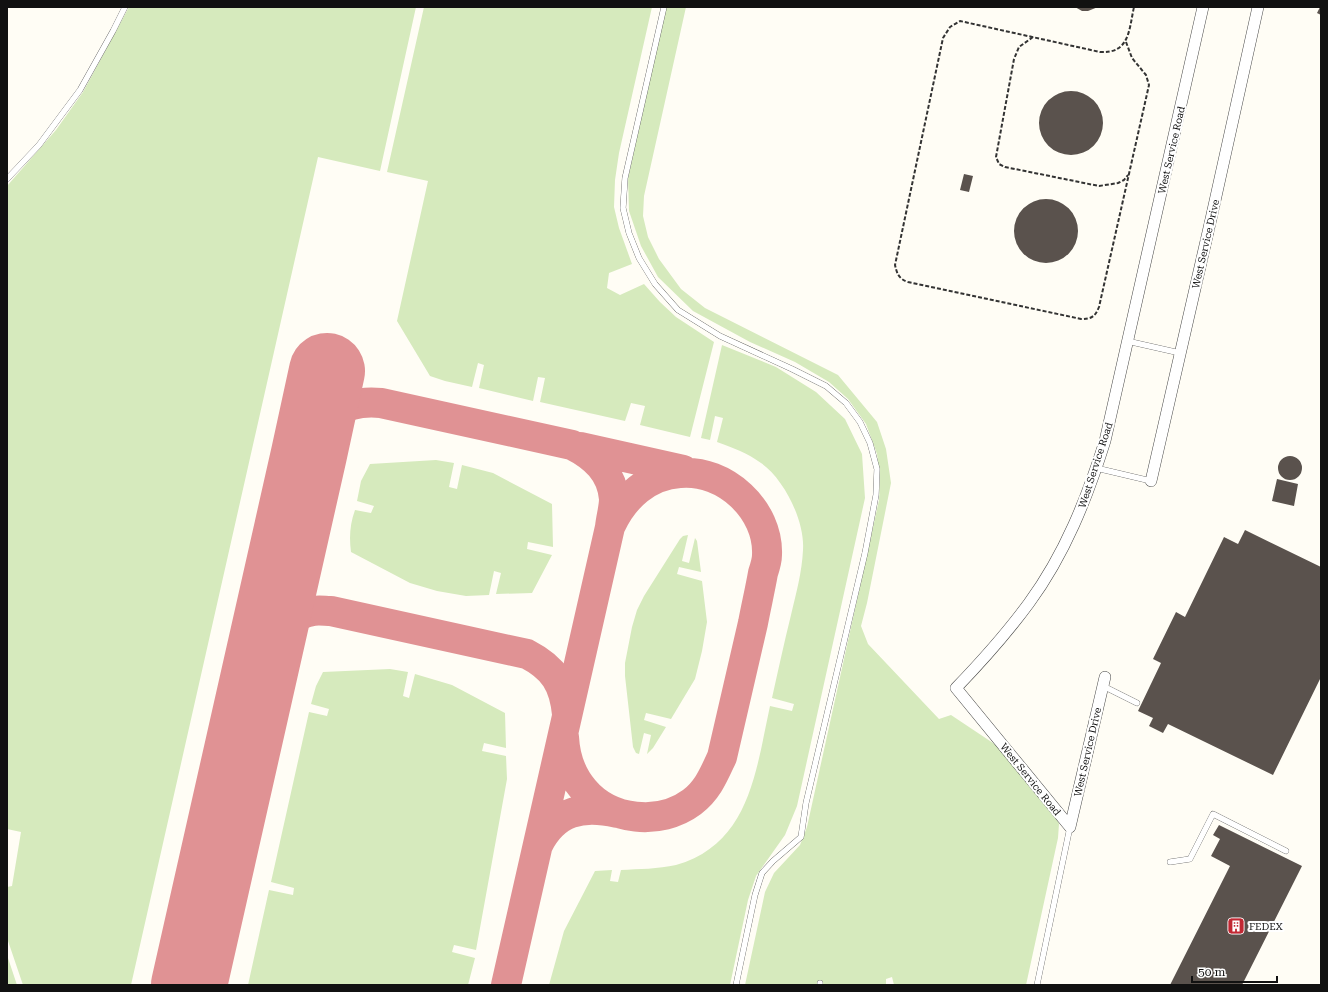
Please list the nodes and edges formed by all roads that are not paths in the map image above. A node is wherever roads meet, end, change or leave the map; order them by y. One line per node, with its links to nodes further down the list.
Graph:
1 (125, 7): 5 (lane)
2 (664, 7): 15 (lane)
3 (1203, 7): 6 (street, West Service Road)
4 (1258, 7): 7 (street, West Service Drive)
5 (7, 179)
6 (1127, 341): 7 (lane); 8 (street, West Service Road)
7 (1180, 353): 9 (street, West Service Drive)
8 (1096, 468): 9 (lane); 12 (street, West Service Road)
9 (1151, 480)
10 (1104, 682): 11 (lane); 12 (street, West Service Drive)
11 (1137, 703)
12 (1070, 827): 16 (lane)
13 (1286, 851): 14 (lane)
14 (1170, 862)
15 (736, 985)
16 (1037, 985)

